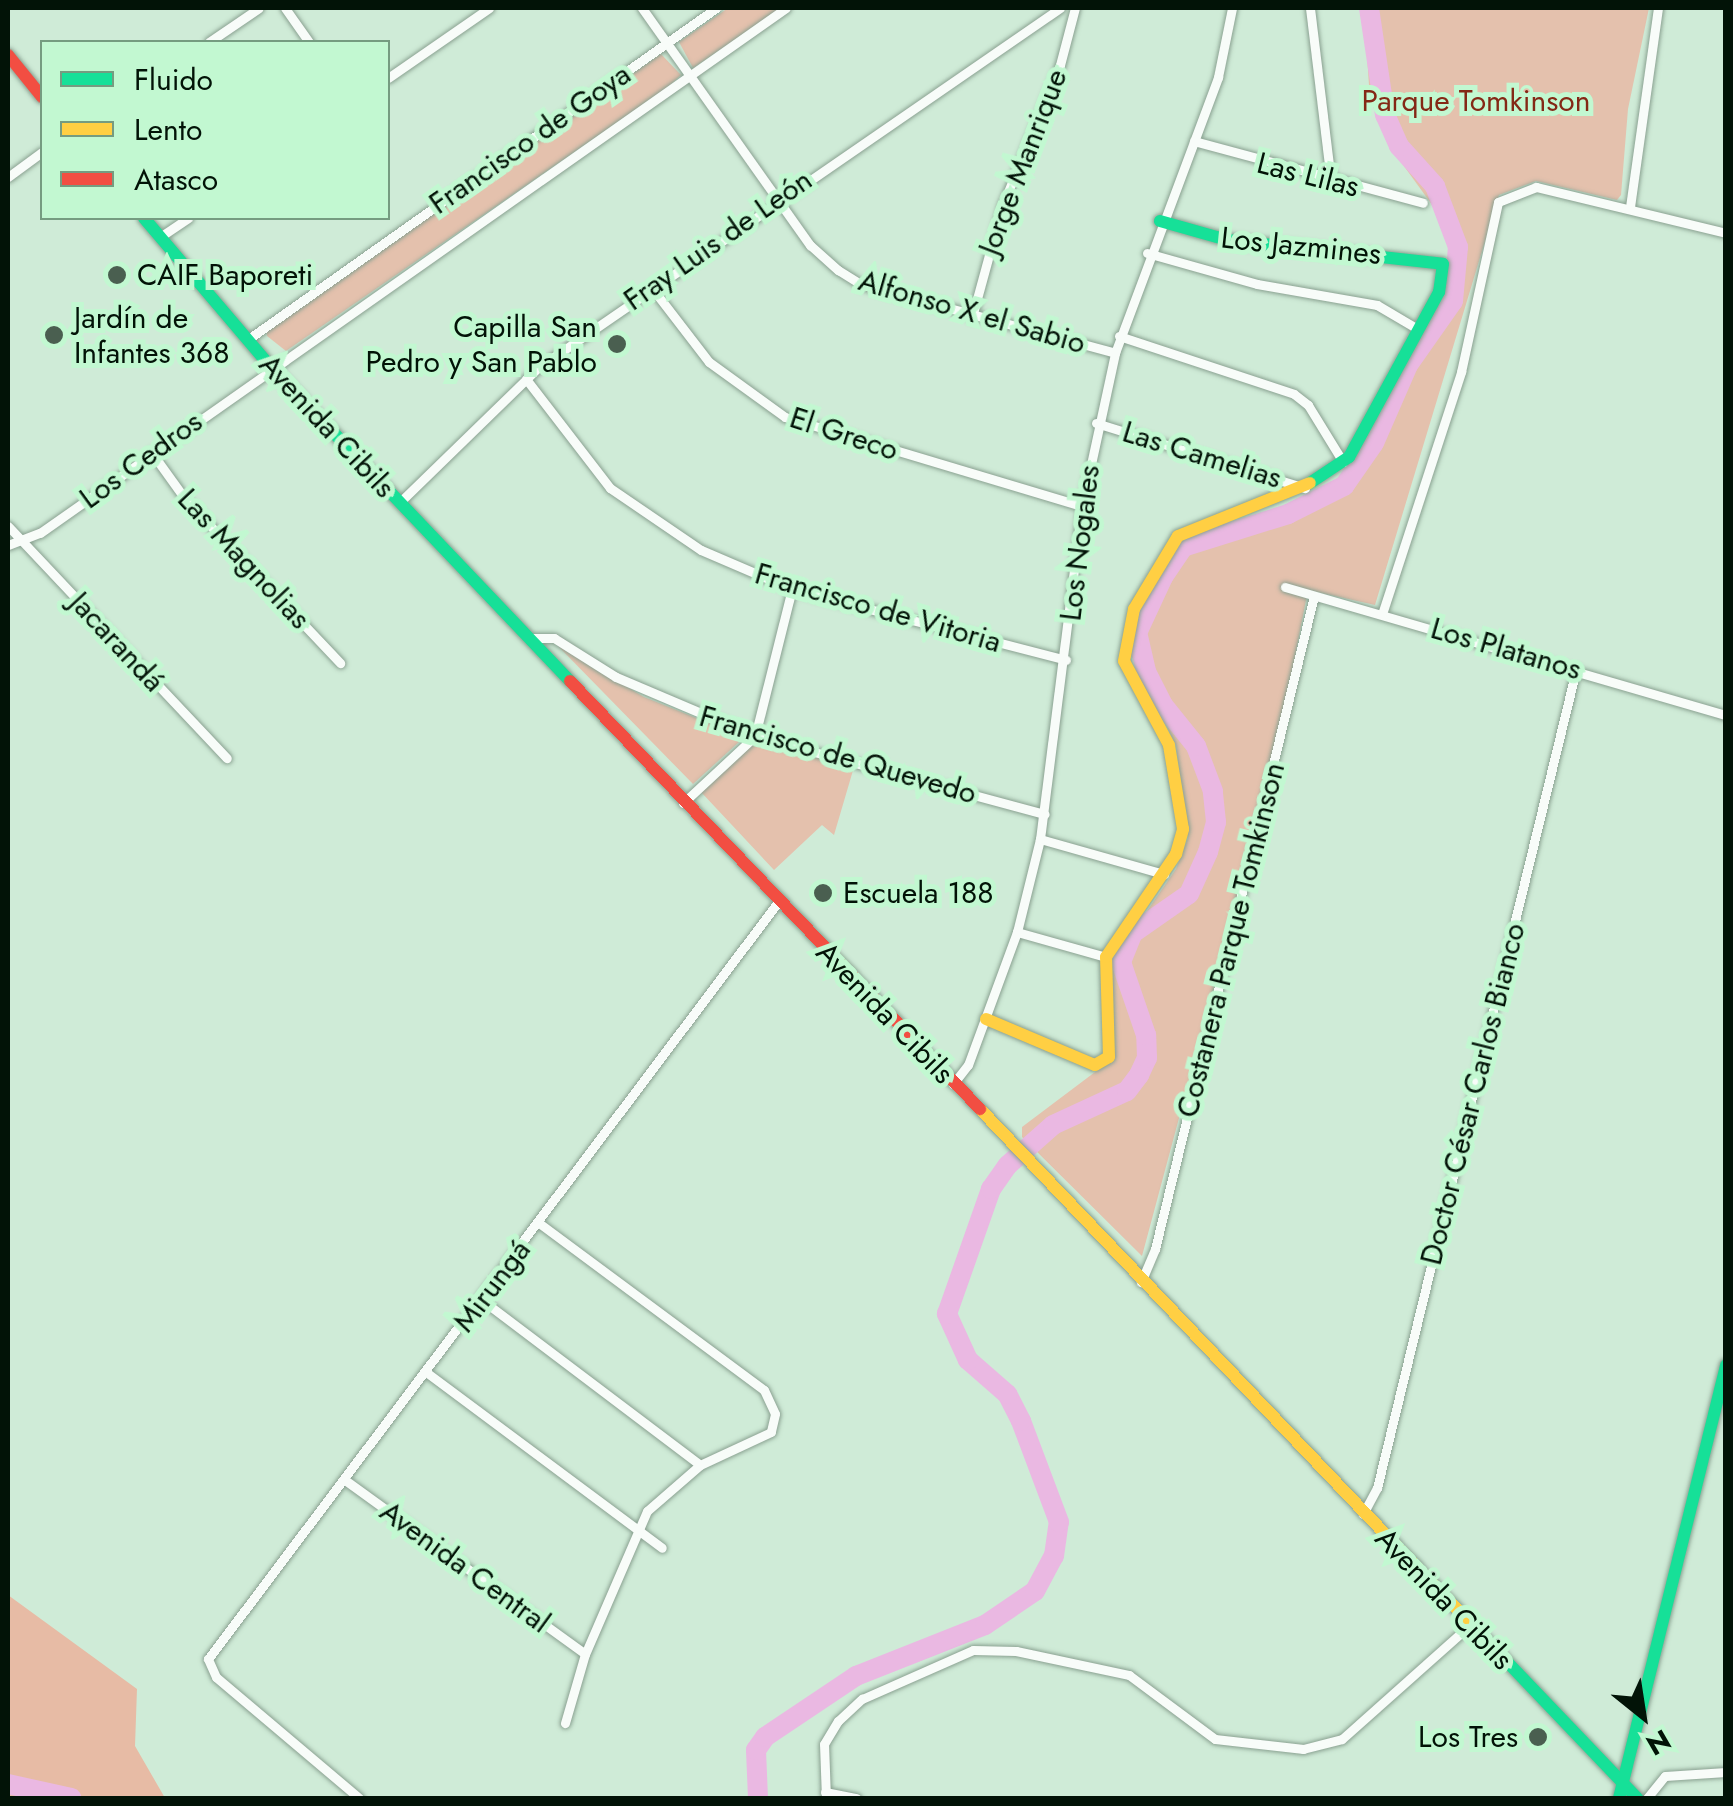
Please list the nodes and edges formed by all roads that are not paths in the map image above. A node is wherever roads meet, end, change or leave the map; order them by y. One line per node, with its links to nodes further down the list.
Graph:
1 (259, 8): 12 (street)
2 (285, 8): 13 (street)
3 (489, 8): 17 (street)
4 (642, 8): 14 (street)
5 (716, 8): 14 (street, Francisco de Goya)
6 (786, 8): 16 (street, Francisco de Goya)
7 (1060, 8): 23 (street, Fray Luis de León)
8 (1075, 8): 33 (street, Jorge Manrique)
9 (1232, 8): 19 (street, Los Nogales)
10 (1310, 8): 22 (street)
11 (1658, 8): 25 (street)
12 (212, 40)
13 (308, 40)
14 (666, 42): 16 (street); 36 (street, Francisco de Goya)
15 (9, 61): 18 (street)
16 (688, 74): 23 (street, Alfonso X el Sabio); 38 (street, Francisco de Goya)
17 (390, 77)
18 (40, 95)
19 (1194, 140): 22 (street, Las Lilas); 28 (street, Los Nogales)
20 (40, 154): 21 (street)
21 (8, 178)
22 (1331, 182): 24 (street, Las Lilas)
23 (776, 198): 32 (street, Fray Luis de León); 33 (street, Alfonso X el Sabio)
24 (1423, 203)
25 (1630, 206): 29 (street); 52 (street)
26 (146, 220): 30 (street, Avenida Cibils)
27 (185, 220): 30 (street)
28 (1160, 221): 31 (street, Los Nogales); 34 (street, Los Jazmines)
29 (1726, 233)
30 (160, 237): 36 (street, Avenida Cibils)
31 (1147, 254): 34 (street); 35 (street, Los Nogales)
32 (652, 288): 39 (street, Fray Luis de León); 45 (street, El Greco)
33 (972, 317): 37 (street, Alfonso X el Sabio)
34 (1416, 328): 42 (street)
35 (1119, 336): 37 (street, Los Nogales); 42 (street)
36 (247, 340): 38 (street, Avenida Cibils)
37 (1114, 353): 40 (street, Los Nogales)
38 (270, 366): 41 (street, Los Cedros); 44 (street, Avenida Cibils)
39 (526, 379): 44 (street, Fray Luis de León); 50 (street, Francisco de Vitoria)
40 (1096, 423): 43 (street, Las Camelias); 45 (street, Los Nogales)
41 (152, 452): 47 (street, Los Cedros); 55 (street, Las Magnolias)
42 (1343, 462): 43 (street)
43 (1308, 488): 63 (street)
44 (400, 502): 53 (street, Avenida Cibils)
45 (1082, 506): 54 (street, Los Nogales)
46 (8, 526): 47 (street, Jacarandá)
47 (26, 538): 48 (street, Los Cedros); 59 (street, Jacarandá)
48 (8, 545)
49 (1285, 588): 51 (street, Los Platanos)
50 (792, 589): 54 (street, Francisco de Vitoria); 58 (street)
51 (1314, 596): 52 (street, Los Platanos); 70 (street, Costanera Parque Tomkinson)
52 (1382, 614): 56 (street, Los Platanos)
53 (528, 638): 58 (street, Francisco de Quevedo); 60 (street, Avenida Cibils)
54 (1066, 660): 61 (street, Los Nogales)
55 (340, 663)
56 (1576, 670): 57 (street, Los Platanos); 76 (street, Doctor César Carlos Bianco)
57 (1726, 714)
58 (755, 736): 60 (street); 61 (street, Francisco de Quevedo)
59 (227, 758)
60 (683, 803): 64 (street, Avenida Cibils)
61 (1045, 814): 62 (street, Los Nogales)
62 (1040, 838): 63 (street); 65 (street, Los Nogales)
63 (1164, 874): 66 (street)
64 (778, 902): 68 (street, Avenida Cibils); 69 (street, Mirungá)
65 (1017, 932): 66 (street); 67 (street, Los Nogales)
66 (1106, 957): 67 (street)
67 (986, 1019): 68 (street, Los Nogales)
68 (953, 1084): 70 (street, Avenida Cibils)
69 (538, 1223): 71 (street, Mirungá); 74 (street)
70 (1141, 1282): 76 (street, Avenida Cibils)
71 (482, 1300): 73 (street, Mirungá); 74 (street)
72 (1726, 1365): 83 (street)
73 (426, 1372): 75 (street, Mirungá); 77 (street)
74 (700, 1465): 77 (street)
75 (345, 1480): 80 (street, Avenida Central); 85 (street, Mirungá)
76 (1363, 1515): 79 (street, Avenida Cibils)
77 (638, 1530): 78 (street); 80 (street)
78 (662, 1548)
79 (1469, 1626): 83 (street, Avenida Cibils); 84 (street)
80 (585, 1654): 81 (street)
81 (565, 1723)
82 (1726, 1772): 88 (street)
83 (1621, 1793): 87 (street, Avenida Cibils)
84 (825, 1795): 86 (street)
85 (359, 1798)
86 (856, 1798)
87 (1637, 1798)
88 (1647, 1798)

